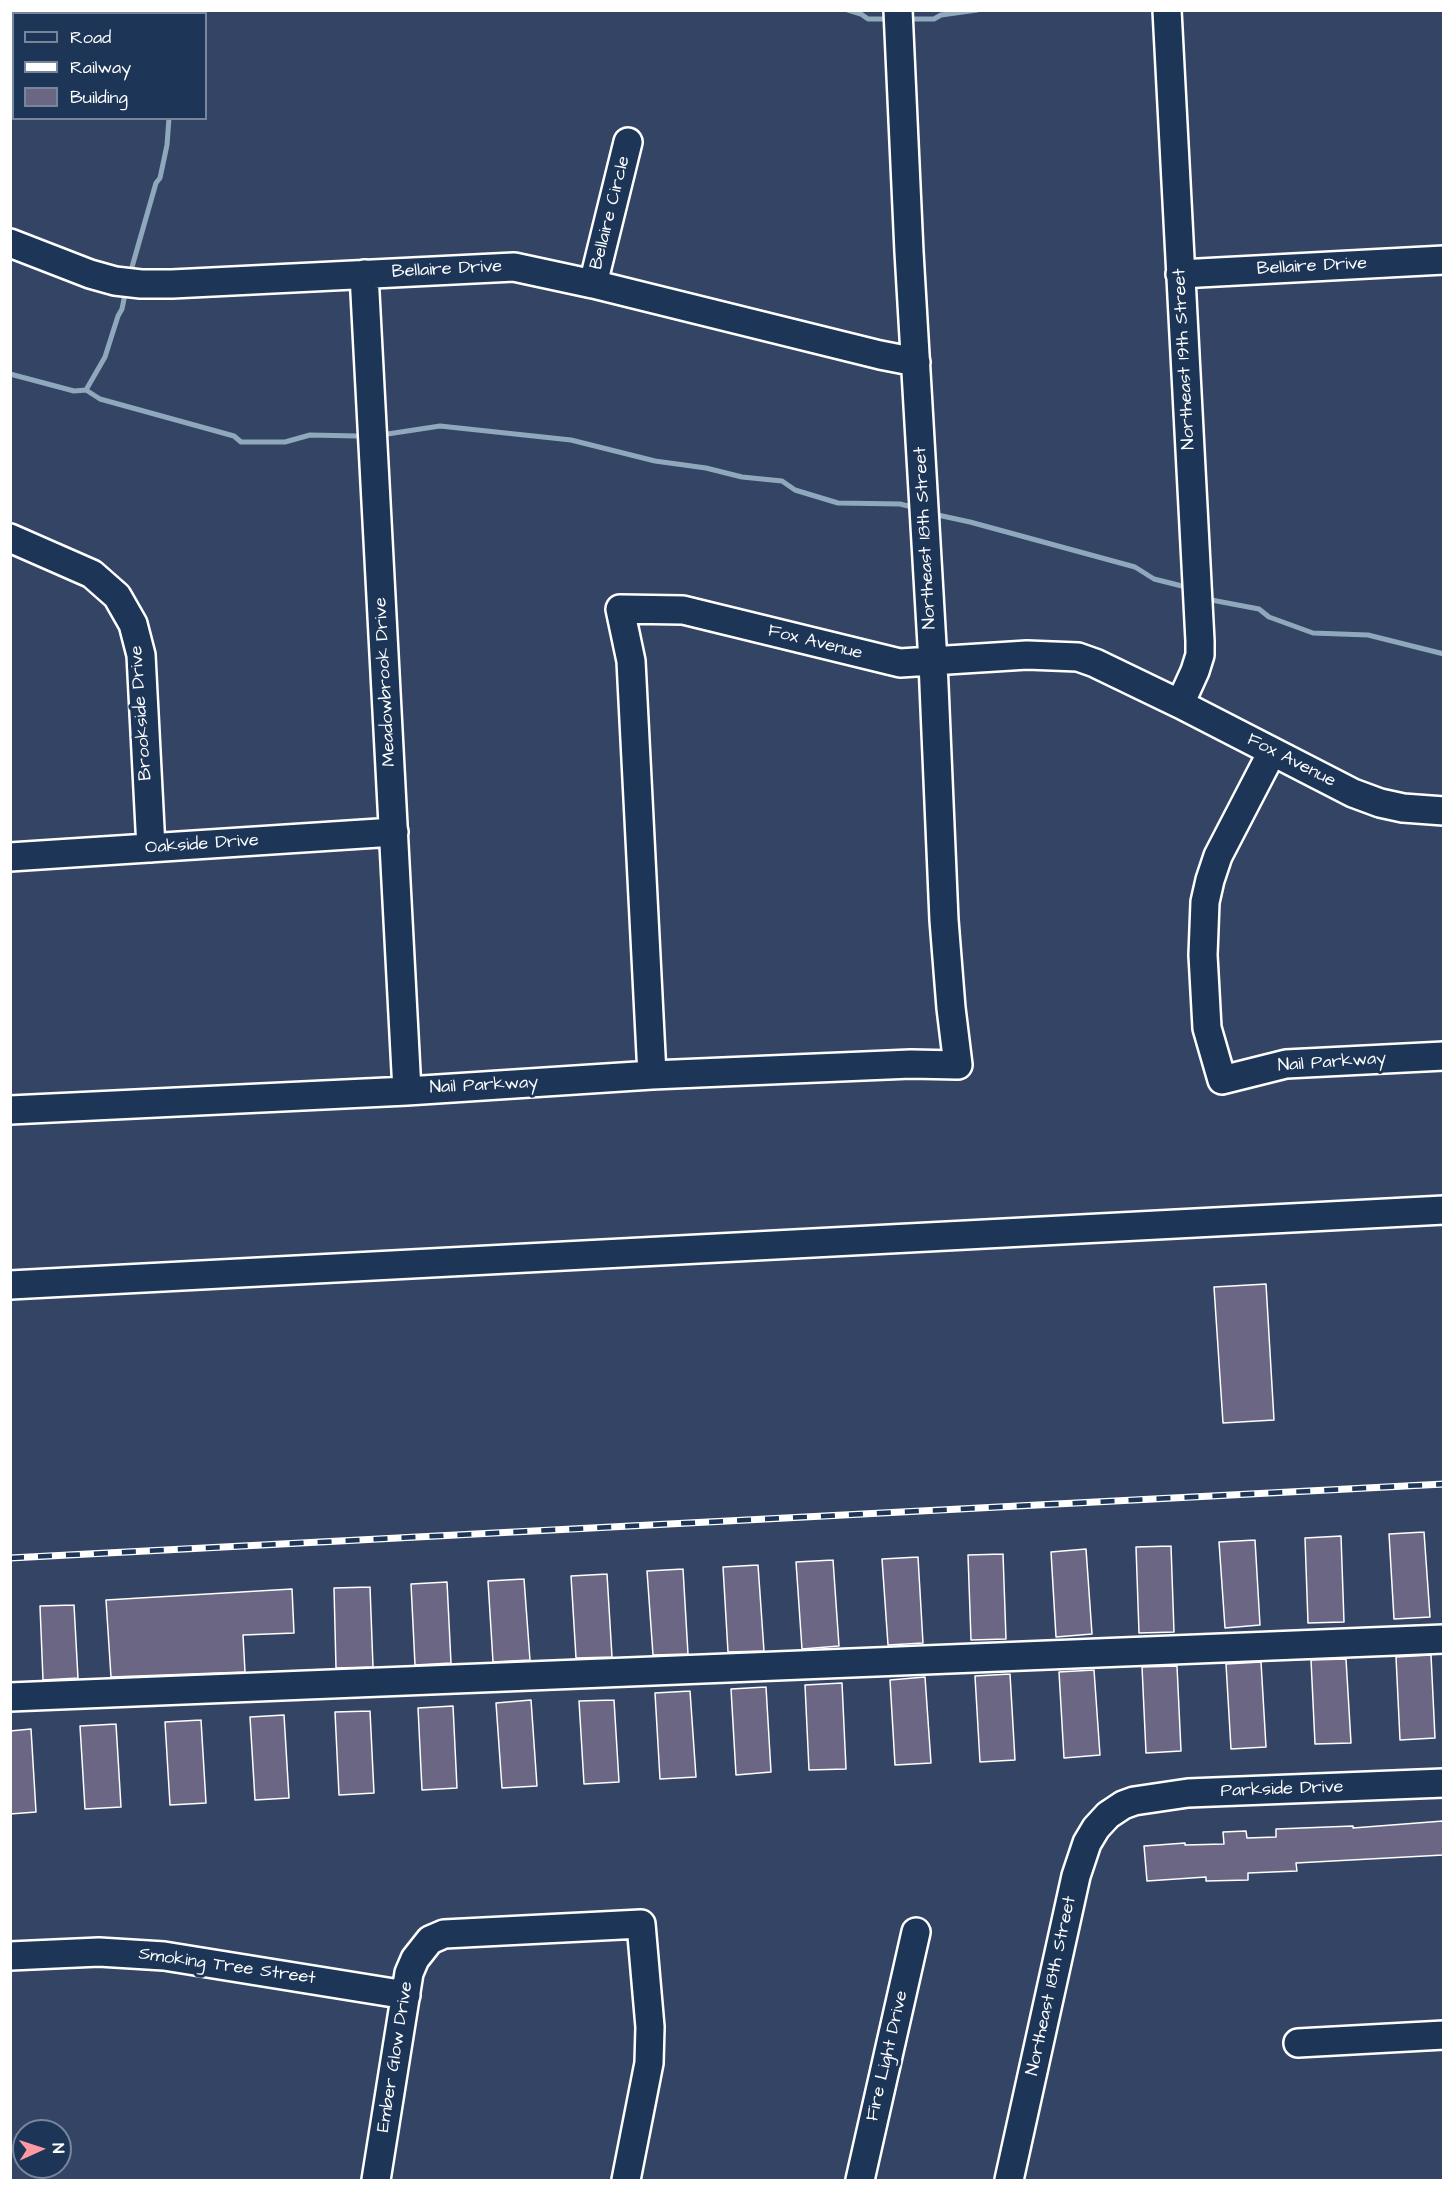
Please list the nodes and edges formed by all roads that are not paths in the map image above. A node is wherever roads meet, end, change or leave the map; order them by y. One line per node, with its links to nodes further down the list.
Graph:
1 (898, 23): 9 (street, Northeast 18th Street)
2 (1167, 23): 7 (street, Northeast 19th Street)
3 (628, 142): 8 (street, Bellaire Circle)
4 (10, 243): 6 (street, Bellaire Drive)
5 (1443, 260): 7 (street, Bellaire Drive)
6 (364, 274): 8 (street, Bellaire Drive); 15 (street, Meadowbrook Drive)
7 (1180, 274): 12 (street, Northeast 19th Street)
8 (594, 284): 9 (street, Bellaire Drive)
9 (916, 362): 11 (street, Northeast 18th Street)
10 (10, 538): 16 (street, Brookside Drive)
11 (933, 662): 12 (street, Fox Avenue); 19 (street, Northeast 18th Street); 20 (street, Fox Avenue)
12 (1180, 704): 13 (street, Fox Avenue)
13 (1272, 752): 14 (street, Fox Avenue); 18 (street, Nail Parkway)
14 (1443, 811)
15 (394, 832): 16 (street, Oakside Drive); 21 (street, Meadowbrook Drive)
16 (151, 849): 17 (street, Oakside Drive)
17 (10, 857)
18 (1443, 1056)
19 (958, 1065): 20 (street, Nail Parkway)
20 (652, 1076): 21 (street, Nail Parkway)
21 (407, 1090): 22 (street, Nail Parkway)
22 (10, 1110)
23 (1432, 1210): 24 (street)
24 (10, 1285)
25 (1443, 1639): 26 (street)
26 (10, 1697)
27 (1443, 1783): 28 (street, Parkside Drive)
28 (1123, 1805): 37 (street, Northeast 18th Street)
29 (916, 1932): 36 (street, Fire Light Drive)
30 (10, 1956): 31 (street, Smoking Tree Street)
31 (406, 1995): 34 (street, Ember Glow Drive); 35 (street, Ember Glow Drive)
32 (1443, 2036): 33 (street)
33 (1298, 2043)
34 (376, 2181)
35 (626, 2181)
36 (860, 2181)
37 (1010, 2181)

